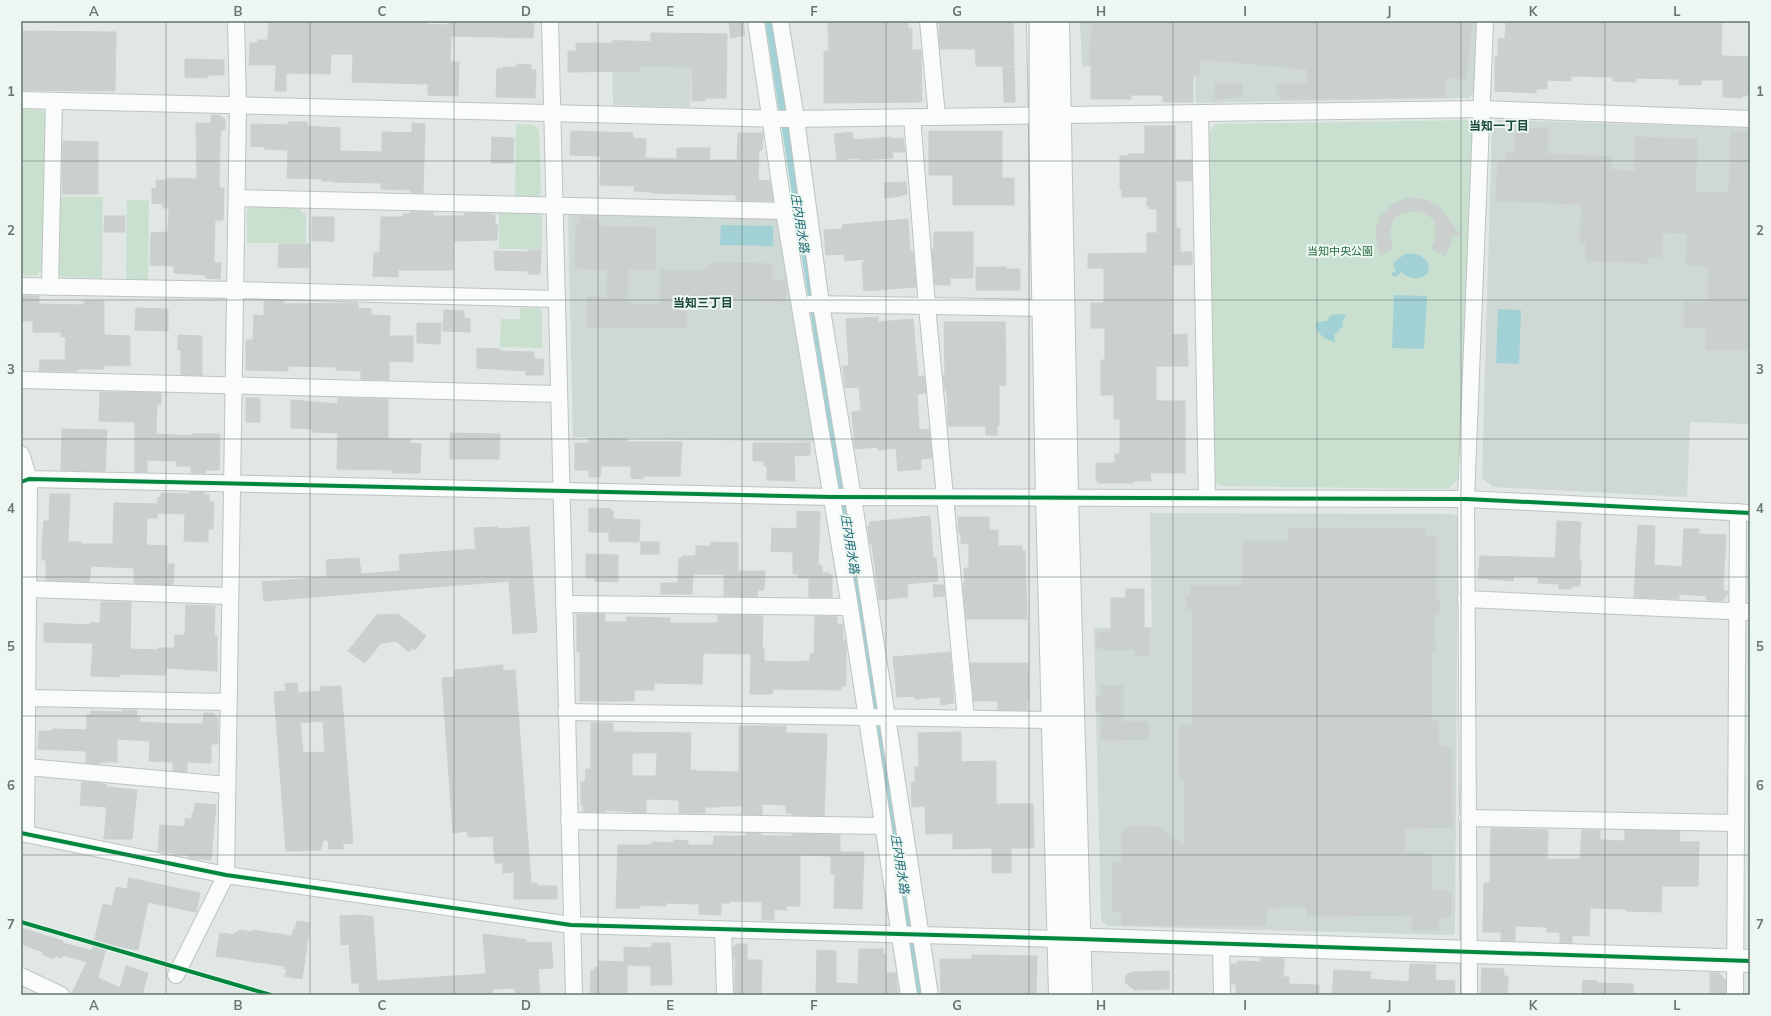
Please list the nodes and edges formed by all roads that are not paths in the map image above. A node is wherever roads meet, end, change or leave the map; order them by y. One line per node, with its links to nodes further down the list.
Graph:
1 (236, 21): 11 (street)
2 (550, 21): 13 (street)
3 (756, 21): 18 (street)
4 (780, 21): 18 (street)
5 (928, 21): 17 (street)
6 (1038, 21): 15 (street)
7 (1058, 21): 15 (street)
8 (1485, 21): 12 (street)
9 (21, 100): 10 (street)
10 (54, 100): 11 (street); 24 (street)
11 (238, 105): 13 (street); 20 (street)
12 (1482, 108): 14 (street); 19 (street); 41 (street)
13 (553, 113): 18 (street); 21 (street)
14 (1200, 113): 15 (street); 40 (street)
15 (1050, 116): 17 (street); 29 (street); 39 (street)
16 (912, 117): 17 (street); 18 (street); 28 (street)
17 (936, 117)
18 (784, 119): 22 (street); 27 (street)
19 (1750, 119)
20 (237, 198): 21 (street); 25 (street)
21 (555, 205): 22 (street); 26 (street)
22 (784, 211): 27 (street)
23 (21, 286): 24 (street)
24 (50, 287): 25 (street)
25 (235, 290): 26 (street); 31 (street)
26 (557, 299): 32 (street)
27 (811, 304): 28 (street); 37 (street); 37 (street)
28 (927, 306): 29 (street); 38 (street)
29 (1043, 308): 39 (street)
30 (21, 380): 31 (street)
31 (234, 386): 32 (street); 35 (street)
32 (559, 394): 36 (street)
33 (21, 454): 34 (street)
34 (25, 480): 35 (street); 43 (street)
35 (232, 483): 36 (street); 44 (street)
36 (561, 491): 37 (street); 46 (street)
37 (842, 497): 38 (street); 47 (street); 53 (street)
38 (944, 497): 39 (street); 54 (street)
39 (1057, 497): 40 (street); 55 (street); 68 (street)
40 (1207, 498): 41 (street)
41 (1466, 499): 42 (street); 45 (street)
42 (1744, 513): 48 (street)
43 (25, 591): 44 (street); 49 (street)
44 (230, 596): 50 (street)
45 (1466, 599): 48 (street); 59 (street)
46 (564, 604): 47 (street); 52 (street)
47 (850, 607): 53 (street)
48 (1744, 612): 51 (street)
49 (24, 699): 50 (street); 56 (street)
50 (228, 702): 58 (street)
51 (1743, 708): 57 (street)
52 (566, 712): 53 (street); 60 (street)
53 (877, 718): 54 (street); 62 (street); 67 (street)
54 (966, 719): 55 (street)
55 (1053, 720): 68 (street)
56 (27, 767): 58 (street); 63 (street)
57 (1743, 781): 61 (street)
58 (227, 786): 64 (street)
59 (1467, 818): 61 (street); 70 (street)
60 (569, 821): 62 (street); 65 (street)
61 (1736, 824): 71 (street)
62 (882, 826): 67 (street)
63 (24, 833): 64 (street)
64 (226, 875): 65 (street); 72 (street)
65 (571, 925): 66 (street); 75 (street)
66 (723, 930): 67 (street); 76 (street)
67 (910, 935): 68 (street); 77 (street); 78 (street)
68 (1069, 939): 69 (street); 79 (street); 80 (street)
69 (1221, 944): 70 (street); 81 (street)
70 (1470, 952): 71 (street); 82 (street)
71 (1743, 961): 83 (street)
72 (176, 974)
73 (21, 976): 74 (street)
74 (61, 995)
75 (574, 995)
76 (724, 995)
77 (909, 995)
78 (930, 995)
79 (1060, 995)
80 (1081, 995)
81 (1222, 995)
82 (1469, 995)
83 (1735, 995)

